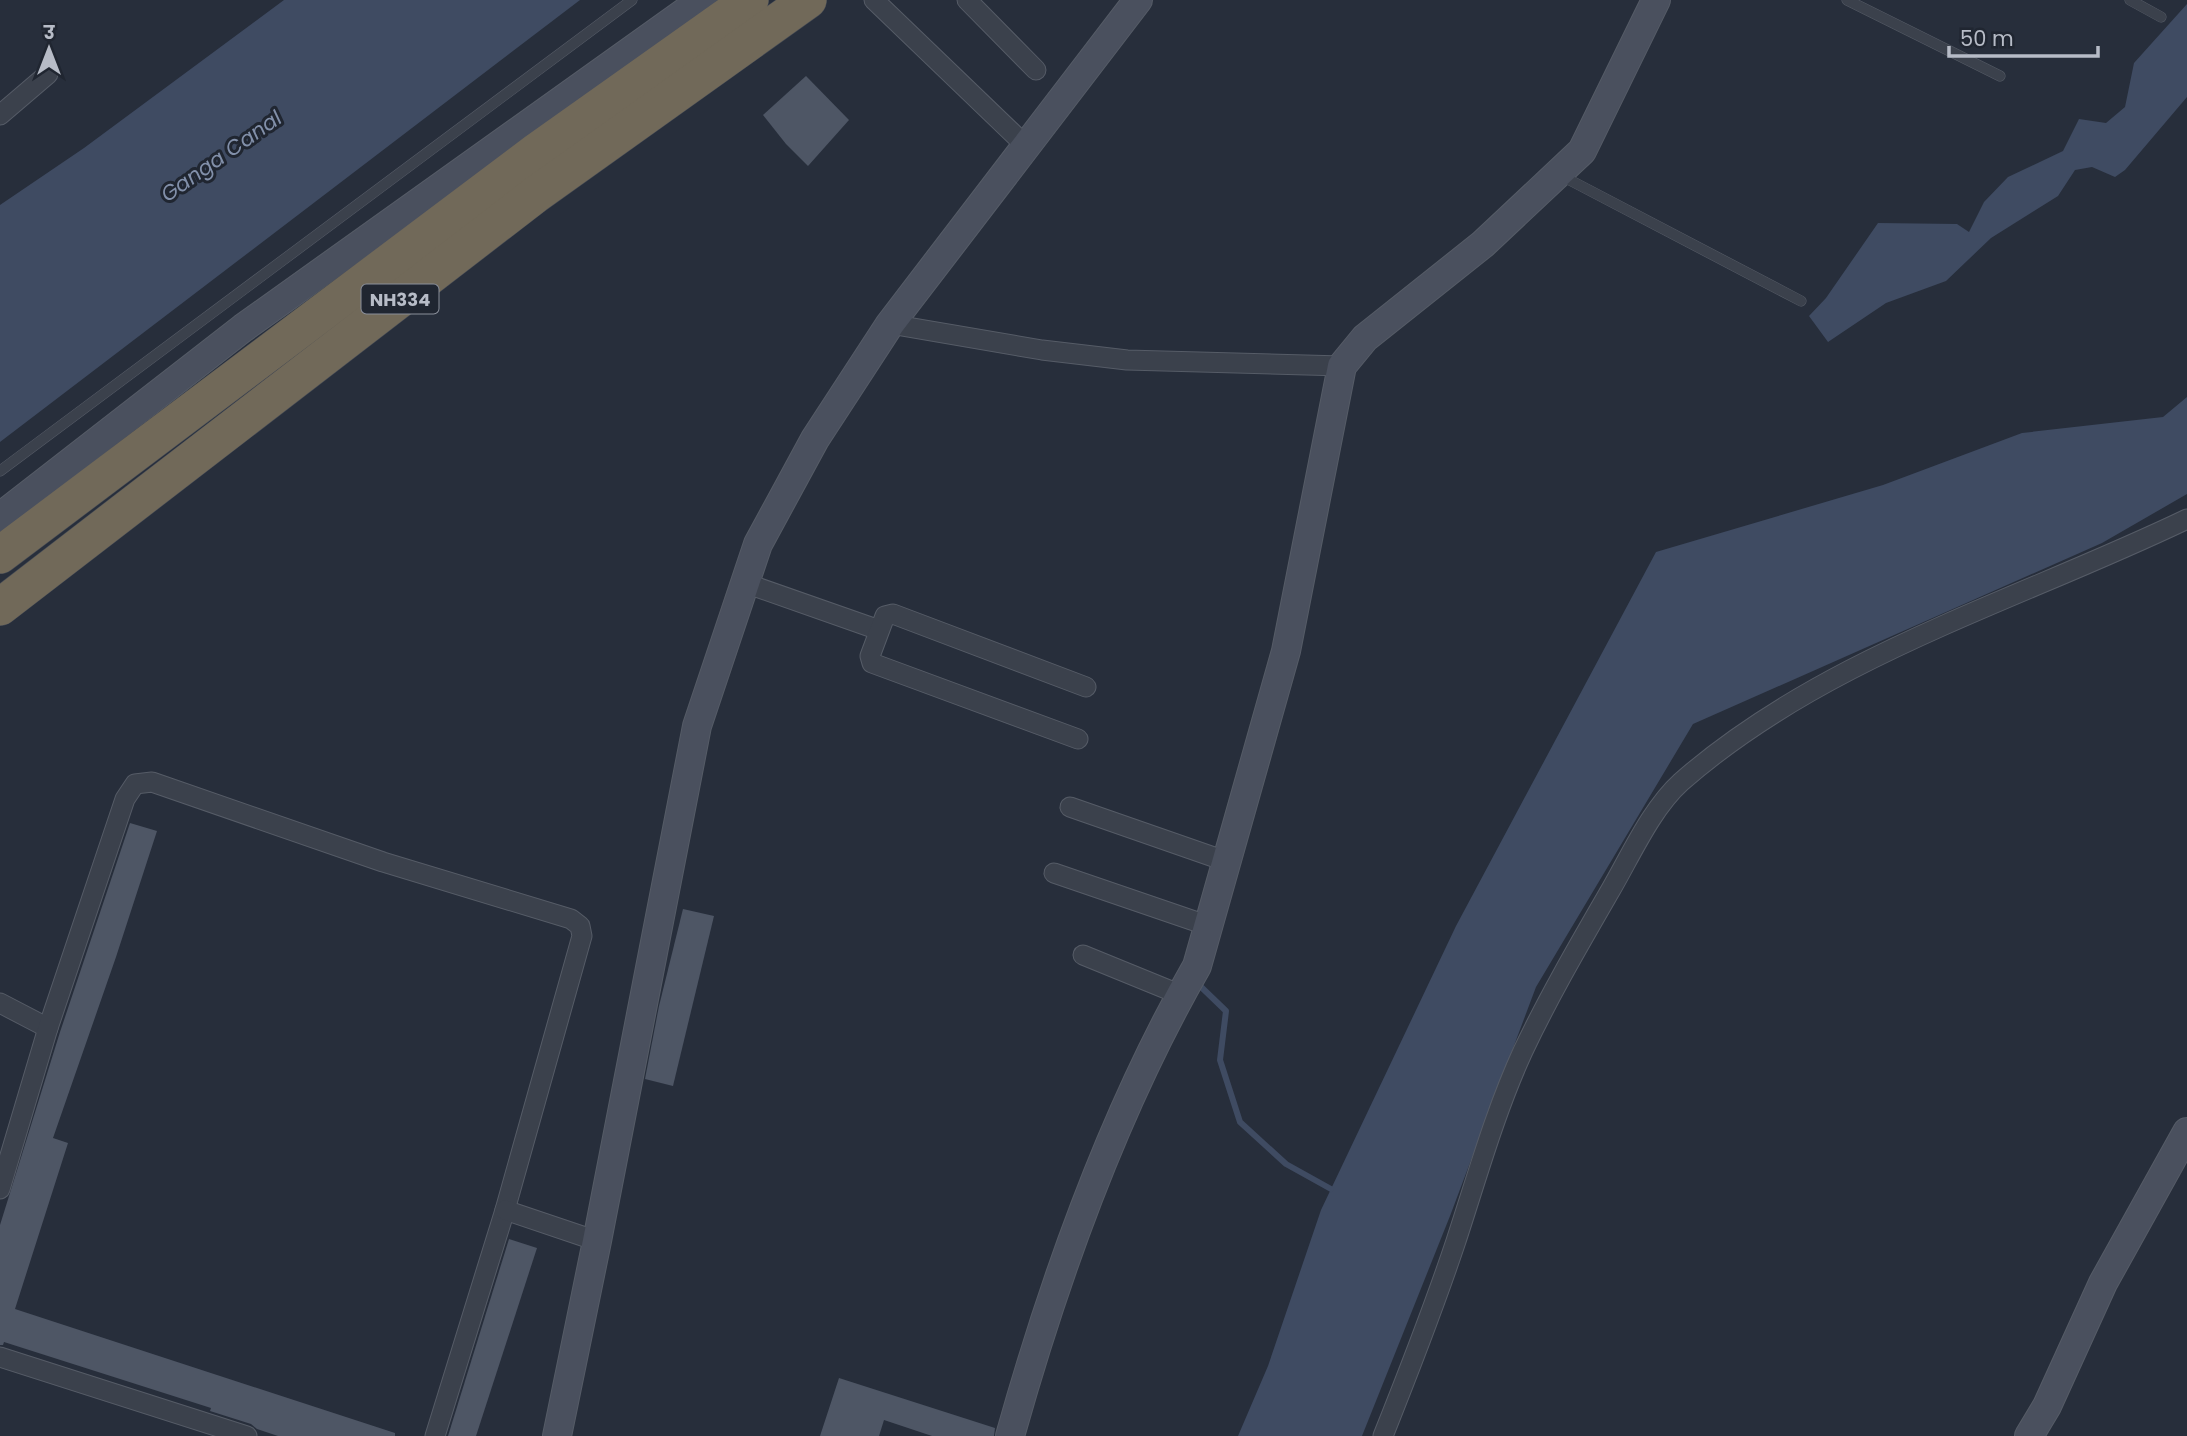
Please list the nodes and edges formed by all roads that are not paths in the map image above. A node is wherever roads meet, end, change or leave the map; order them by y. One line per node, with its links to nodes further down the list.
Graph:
1 (632, 0): 22 (lane)
2 (702, 0): 23 (street)
3 (807, 0): 11 (highway, NH334)
4 (821, 0): 11 (street)
5 (874, 0): 17 (street)
6 (967, 0): 13 (street)
7 (1138, 0): 17 (street)
8 (1656, 0): 18 (street)
9 (1847, 0): 15 (lane)
10 (2130, 0): 12 (lane)
11 (757, 15): 25 (highway, NH334); 27 (highway, NH334)
12 (2161, 17)
13 (1036, 70)
14 (48, 75): 16 (street)
15 (2000, 76)
16 (0, 115)
17 (1026, 146): 20 (street)
18 (1558, 174): 19 (lane); 21 (street)
19 (1801, 301)
20 (890, 324): 21 (street); 26 (street)
21 (1342, 366): 32 (street)
22 (0, 471)
23 (0, 517)
24 (2187, 519): 48 (street)
25 (0, 555)
26 (745, 583): 28 (street); 42 (street)
27 (0, 607)
28 (879, 630): 29 (street); 30 (street)
29 (1086, 687)
30 (1078, 739)
31 (1070, 807): 32 (street)
32 (1228, 862): 34 (street)
33 (1054, 873): 34 (street)
34 (1209, 926): 36 (street)
35 (1083, 955): 36 (street)
36 (1181, 995): 47 (street)
37 (0, 1003): 38 (street)
38 (48, 1028): 40 (street); 41 (street)
39 (2187, 1132): 49 (street)
40 (0, 1189)
41 (505, 1210): 42 (street); 45 (street)
42 (597, 1241): 46 (street)
43 (0, 1357): 44 (street)
44 (247, 1436)
45 (435, 1436)
46 (557, 1436)
47 (1010, 1436)
48 (1383, 1436)
49 (2029, 1436)

